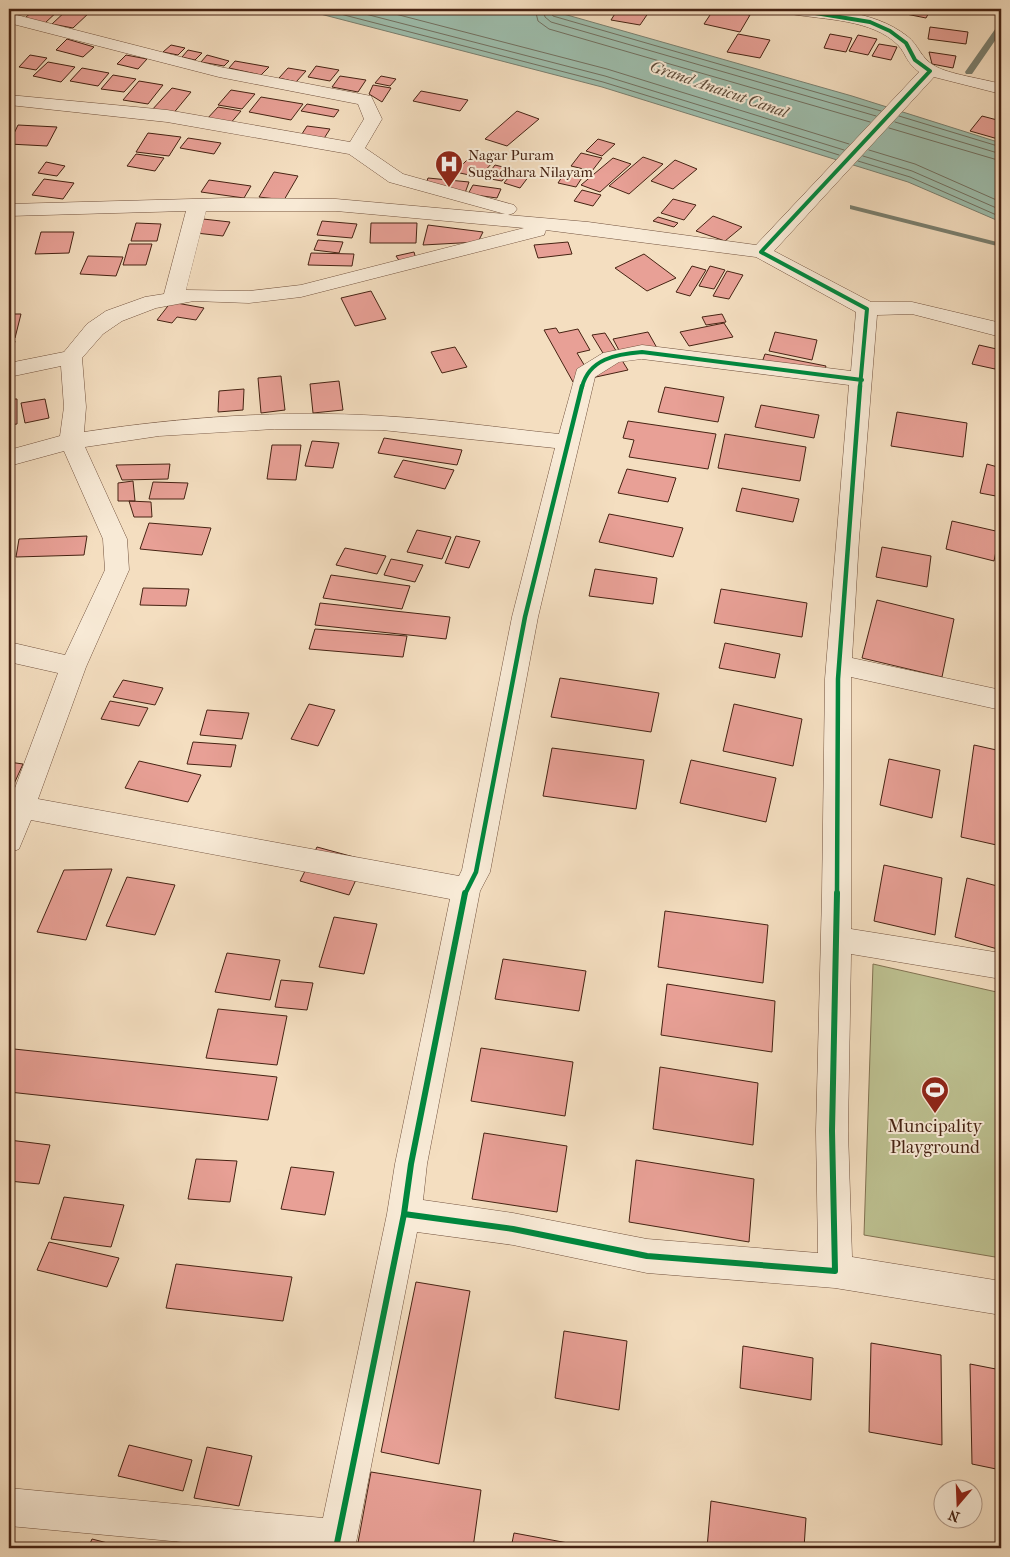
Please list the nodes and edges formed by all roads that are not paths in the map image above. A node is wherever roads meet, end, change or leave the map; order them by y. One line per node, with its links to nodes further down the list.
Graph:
1 (791, 9): 2 (street)
2 (848, 13): 4 (street)
3 (9, 18): 7 (street)
4 (924, 77): 5 (street); 11 (street)
5 (1001, 89)
6 (9, 100): 7 (street)
7 (355, 149): 10 (street)
8 (198, 205): 9 (street); 10 (street); 12 (street)
9 (9, 210)
10 (555, 226): 11 (street); 12 (street)
11 (761, 252): 13 (street)
12 (173, 298): 15 (street)
13 (867, 309): 14 (street); 17 (street)
14 (1001, 330)
15 (70, 356): 16 (street); 18 (street)
16 (9, 370)
17 (862, 380): 19 (street); 22 (street)
18 (71, 441): 19 (street); 20 (street); 23 (street)
19 (567, 442): 27 (street)
20 (9, 458)
21 (9, 652): 23 (street)
22 (839, 665): 24 (street); 28 (street)
23 (73, 667): 25 (street)
24 (1001, 700)
25 (21, 807): 26 (street); 27 (street)
26 (9, 841)
27 (466, 890): 30 (street)
28 (836, 939): 29 (street); 31 (street)
29 (1001, 966)
30 (404, 1214): 31 (street); 34 (street)
31 (835, 1270): 32 (street)
32 (1001, 1298)
33 (9, 1507): 34 (street)
34 (337, 1543)

